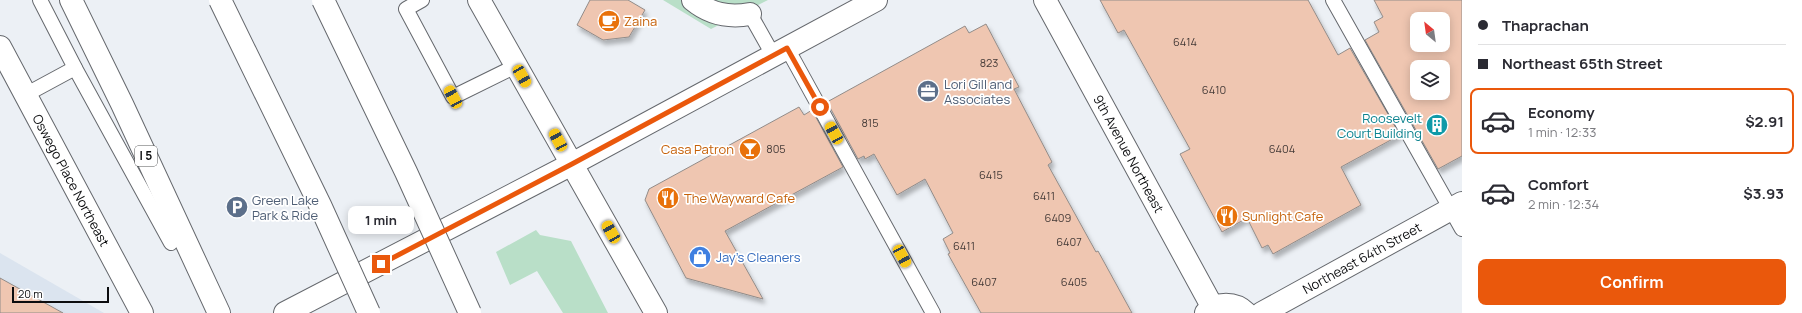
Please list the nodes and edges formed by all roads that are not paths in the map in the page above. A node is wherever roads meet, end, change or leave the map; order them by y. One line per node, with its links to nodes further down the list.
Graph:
1 (40, 0): 15 (lane)
2 (71, 0): 23 (main road, I 5)
3 (220, 0): 25 (main road, bridge)
4 (323, 0): 26 (main road, bridge)
5 (422, 0): 14 (lane)
6 (479, 0): 14 (main road)
7 (693, 0): 11 (main road)
8 (876, 0): 13 (main road)
9 (1045, 0): 21 (main road, 9th Avenue Northeast)
10 (1333, 0): 18 (lane)
11 (750, 14): 13 (lane)
12 (0, 47): 16 (main road, Oswego Place Northeast)
13 (780, 52): 17 (main road); 28 (lane)
14 (516, 66): 17 (main road)
15 (75, 68): 16 (lane); 20 (lane)
16 (26, 95): 22 (main road, Oswego Place Northeast)
17 (572, 164): 24 (main road); 27 (main road)
18 (1456, 206): 19 (lane); 30 (main road, Northeast 64th Street)
19 (1462, 229)
20 (171, 243)
21 (1209, 310): 29 (main road)
22 (142, 313)
23 (219, 313)
24 (285, 313)
25 (369, 313)
26 (470, 313)
27 (656, 313)
28 (933, 313)
29 (1246, 313)
30 (1262, 313)

